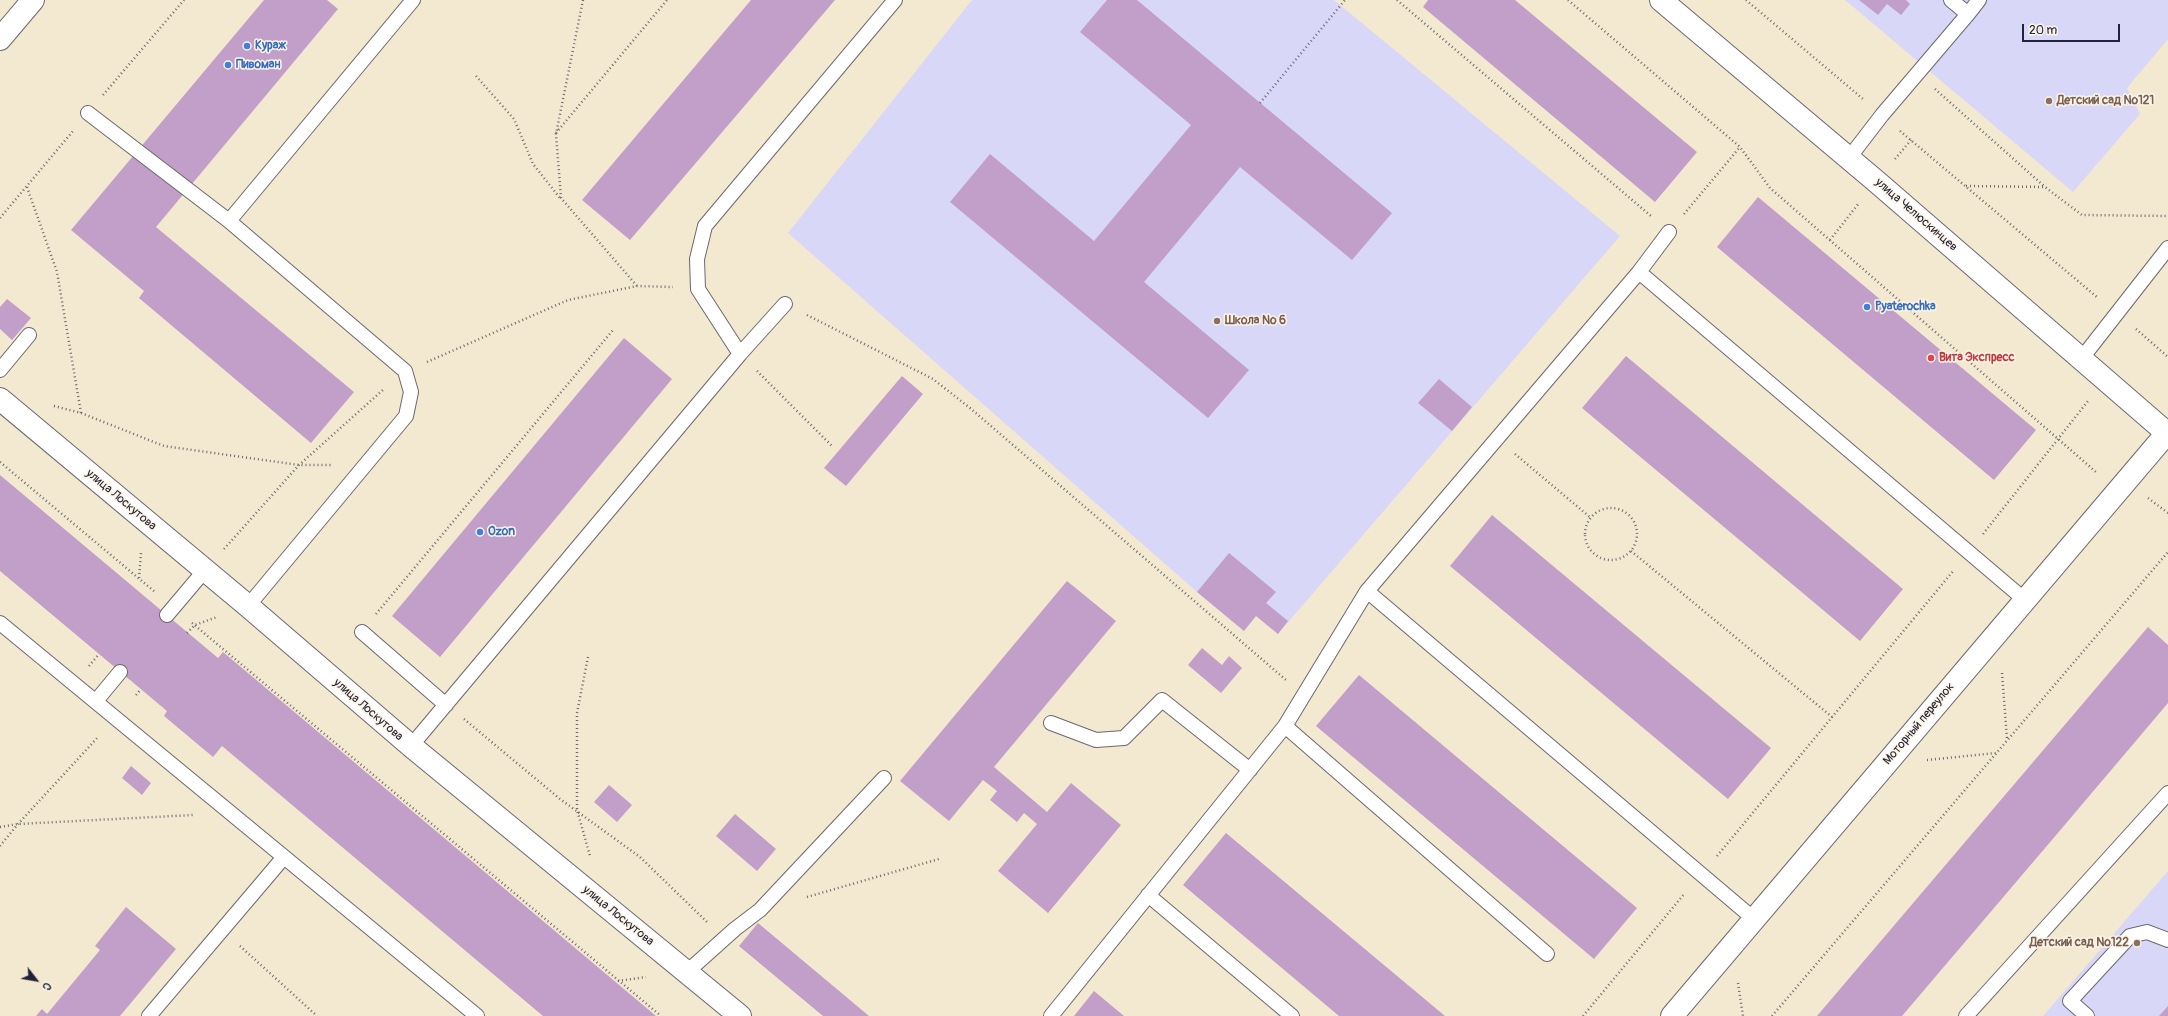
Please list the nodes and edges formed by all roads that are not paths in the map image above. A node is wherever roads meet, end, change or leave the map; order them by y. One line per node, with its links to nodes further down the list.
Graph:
1 (33, 0): 8 (street)
2 (413, 0): 11 (lane)
3 (895, 0): 17 (lane)
4 (1661, 0): 10 (street, улица Челюскинцев)
5 (1951, 0): 7 (lane)
6 (1979, 0): 7 (lane)
7 (1968, 14): 10 (lane)
8 (0, 38)
9 (88, 113): 11 (lane)
10 (1849, 158): 18 (street, улица Челюскинцев)
11 (229, 221): 25 (lane)
12 (1669, 232): 14 (lane)
13 (2168, 248): 18 (lane)
14 (1639, 272): 23 (lane); 24 (lane)
15 (785, 304): 17 (lane)
16 (29, 335): 19 (lane)
17 (740, 354): 31 (lane)
18 (2082, 358): 21 (street, улица Челюскинцев)
19 (0, 370)
20 (0, 399): 22 (street, улица Лоскутова)
21 (2168, 433): 24 (street, Моторный переулок)
22 (204, 570): 25 (street, улица Лоскутова); 26 (lane)
23 (1367, 591): 33 (lane); 40 (lane)
24 (2025, 600): 40 (street, Моторный переулок)
25 (248, 606): 34 (street, улица Лоскутова)
26 (170, 611)
27 (0, 623): 30 (lane)
28 (362, 632): 31 (lane)
29 (120, 672): 30 (lane)
30 (96, 701): 38 (lane)
31 (446, 705): 34 (lane)
32 (1051, 723): 35 (lane)
33 (1285, 726): 35 (lane); 42 (lane)
34 (411, 746): 43 (street, улица Лоскутова)
35 (1250, 770): 39 (lane)
36 (884, 778): 43 (lane)
37 (2168, 792): 50 (lane)
38 (284, 857): 44 (lane); 45 (lane)
39 (1148, 895): 47 (lane); 48 (lane)
40 (1754, 919): 49 (street, Моторный переулок)
41 (2168, 940): 51 (lane)
42 (1547, 954)
43 (687, 972): 46 (street, улица Лоскутова)
44 (149, 1016)
45 (477, 1016)
46 (740, 1016)
47 (1051, 1016)
48 (1292, 1016)
49 (1672, 1016)
50 (1966, 1016)
51 (2087, 1016)

